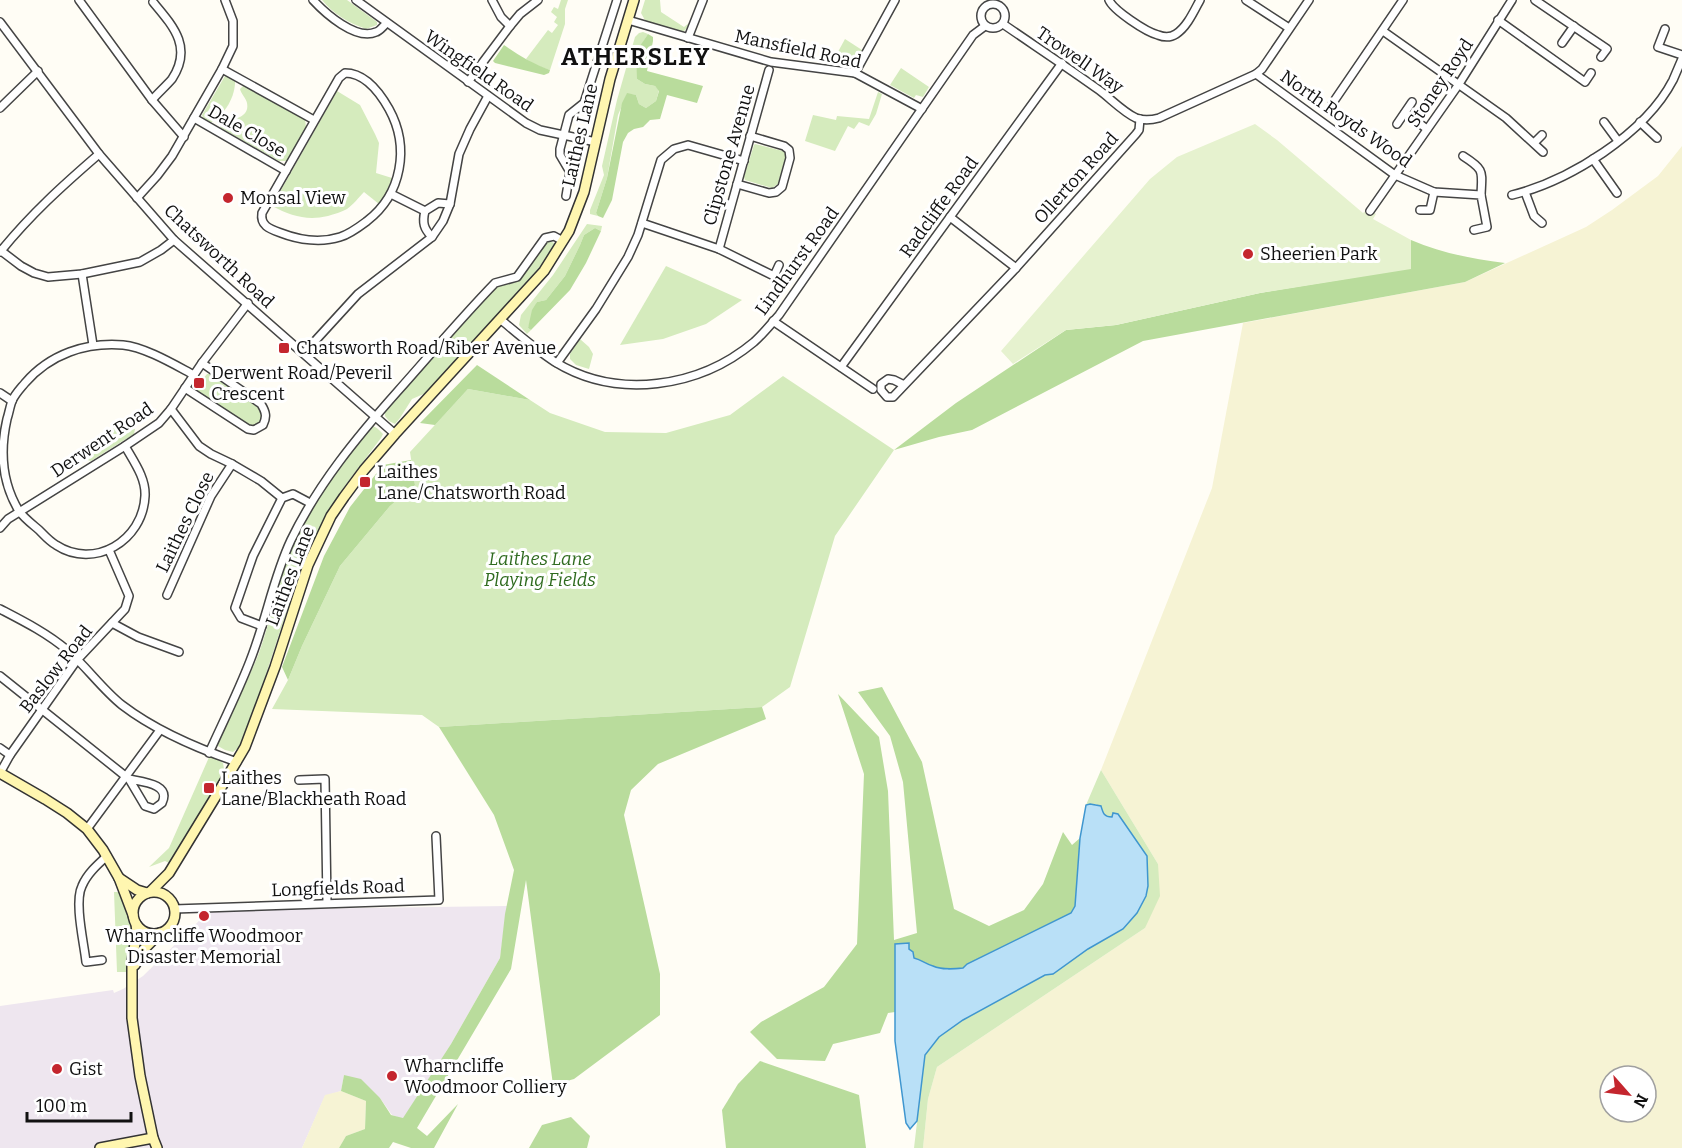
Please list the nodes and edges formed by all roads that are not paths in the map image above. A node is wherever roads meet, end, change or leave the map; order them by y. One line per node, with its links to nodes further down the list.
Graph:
1 (78, 0): 45 (street)
2 (225, 0): 36 (street)
3 (313, 0): 23 (street)
4 (356, 0): 23 (street, Wingfield Road)
5 (492, 0): 25 (street)
6 (538, 0): 25 (street)
7 (617, 0): 58 (street, Laithes Lane)
8 (634, 0): 20 (main road, Laithes Lane)
9 (703, 0): 31 (street)
10 (895, 0): 39 (street)
11 (1109, 0): 12 (street)
12 (1200, 0)
13 (1246, 0): 28 (street)
14 (1309, 0): 28 (street)
15 (1403, 0): 30 (street)
16 (1512, 0): 21 (street, Stoney Royd)
17 (1534, 0): 27 (street)
18 (153, 2): 45 (street)
19 (1000, 3): 24 (street, Lindhurst Road); 26 (street, Lindhurst Road)
20 (628, 20): 31 (street, Mansfield Road); 64 (main road, Laithes Lane)
21 (1498, 20): 40 (street); 43 (street, Stoney Royd)
22 (0, 22): 38 (street, Chatsworth Road)
23 (387, 23): 42 (street, Wingfield Road)
24 (1003, 24): 26 (street); 35 (street, Trowell Way)
25 (510, 26): 42 (street)
26 (985, 26): 49 (street, Lindhurst Road)
27 (1574, 26): 32 (street); 33 (street)
28 (1289, 28): 41 (street)
29 (1665, 29): 34 (street)
30 (1383, 31): 43 (street); 47 (street)
31 (688, 38): 39 (street, Mansfield Road)
32 (1562, 43)
33 (1601, 57)
34 (1682, 57): 55 (street)
35 (1062, 63): 52 (street, Trowell Way); 86 (street, Radcliffe Road)
36 (222, 69): 51 (street); 53 (street)
37 (769, 70): 59 (street, Clipstone Avenue)
38 (38, 71): 48 (street); 67 (street, Chatsworth Road)
39 (855, 73): 49 (street, Mansfield Road)
40 (1591, 73)
41 (1256, 74): 52 (street); 72 (street, North Royds Wood)
42 (468, 82): 44 (street, Wingfield Road)
43 (1459, 84): 57 (street, Stoney Royd); 65 (street)
44 (488, 96): 58 (street, Wingfield Road); 82 (street)
45 (152, 100): 61 (street)
46 (1412, 102): 50 (street)
47 (1332, 104)
48 (0, 108)
49 (922, 109): 100 (street, Lindhurst Road)
50 (1405, 113): 56 (street); 57 (street)
51 (194, 118): 61 (street); 71 (street, Dale Close)
52 (1140, 119): 96 (street, Ollerton Road)
53 (314, 120): 71 (street); 77 (street)
54 (1604, 122): 63 (street)
55 (1640, 122): 62 (street); 63 (street)
56 (1397, 124)
57 (1427, 129): 72 (street, Stoney Royd)
58 (563, 135): 64 (street, Wingfield Road); 80 (street, Laithes Lane)
59 (750, 135): 70 (street, Clipstone Avenue); 73 (street)
60 (1542, 135): 65 (street)
61 (184, 137): 81 (street)
62 (1657, 138)
63 (1618, 141): 69 (street)
64 (596, 142): 92 (main road, Laithes Lane)
65 (1534, 143): 66 (street)
66 (1543, 152)
67 (99, 154): 81 (street, Chatsworth Road); 94 (street)
68 (1463, 156): 78 (street)
69 (1593, 159): 75 (street); 76 (street)
70 (744, 161): 73 (street, Clipstone Avenue); 87 (street)
71 (286, 171): 77 (street)
72 (1395, 175): 74 (street, North Royds Wood); 85 (street, Stoney Royd)
73 (737, 184): 93 (street, Clipstone Avenue)
74 (1434, 192): 78 (street, North Royds Wood); 83 (street)
75 (1525, 192): 79 (street); 88 (street)
76 (1617, 193)
77 (391, 194): 84 (street)
78 (1481, 195): 89 (street)
79 (1512, 195)
80 (566, 196)
81 (137, 198): 91 (street, Chatsworth Road)
82 (450, 204): 84 (street); 90 (street)
83 (1420, 210)
84 (424, 211): 90 (street)
85 (1370, 211)
86 (950, 217): 96 (street); 105 (street, Radcliffe Road)
87 (642, 223): 93 (street); 104 (street)
88 (1542, 223)
89 (1474, 231)
90 (432, 237): 102 (street)
91 (174, 240): 97 (street); 98 (street, Chatsworth Road)
92 (563, 241): 99 (main road, Laithes Lane); 113 (street, Laithes Lane)
93 (719, 249): 95 (street)
94 (0, 251): 97 (street)
95 (779, 265)
96 (1016, 268): 107 (street, Ollerton Road)
97 (82, 274): 101 (street)
98 (248, 303): 102 (street, Chatsworth Road); 103 (street, Derwent Road)
99 (500, 319): 104 (street, Lindhurst Road); 114 (main road, Laithes Lane)
100 (773, 321): 104 (street, Lindhurst Road); 105 (street)
101 (93, 345): 106 (street); 111 (street)
102 (304, 353): 113 (street, Chatsworth Road)
103 (202, 363): 106 (street, Derwent Road); 108 (street)
104 (556, 363)
105 (841, 367): 109 (street)
106 (194, 375): 108 (street, Derwent Road)
107 (904, 385)
108 (185, 388): 112 (street, Derwent Road)
109 (873, 389)
110 (0, 393): 111 (street)
111 (12, 401): 119 (street)
112 (171, 409): 115 (street, Derwent Road); 116 (street, Laithes Close)
113 (375, 416): 114 (street, Chatsworth Road); 118 (street, Laithes Lane)
114 (395, 434): 134 (main road, Laithes Lane)
115 (125, 446): 119 (street, Derwent Road); 121 (street)
116 (231, 464): 117 (street, Laithes Close); 122 (street, Laithes Close)
117 (282, 498): 118 (street, Laithes Lane); 125 (street, Laithes Lane)
118 (310, 503): 125 (street, Laithes Lane)
119 (20, 512): 120 (street, Derwent Road); 121 (street)
120 (0, 528)
121 (109, 550): 124 (street, Baslow Road)
122 (167, 595)
123 (0, 609): 127 (street)
124 (112, 623): 126 (street); 127 (street, Baslow Road)
125 (262, 626): 132 (street, Laithes Lane)
126 (179, 652)
127 (77, 660): 129 (street, Baslow Road); 130 (street)
128 (0, 676): 129 (street)
129 (43, 709): 133 (street, Baslow Road); 136 (street)
130 (160, 730): 132 (street); 136 (street)
131 (0, 748): 133 (street)
132 (209, 753): 134 (street)
133 (10, 755): 135 (street, Baslow Road)
134 (237, 762): 141 (main road, Laithes Lane)
135 (0, 773): 138 (main road)
136 (128, 778): 136 (street); 138 (street)
137 (299, 780): 145 (street)
138 (87, 829): 140 (main road)
139 (436, 836): 145 (street, Longfields Road)
140 (107, 856): 142 (main road); 149 (street)
141 (169, 873): 143 (main road, Laithes Lane); 144 (main road, Laithes Lane)
142 (119, 878): 143 (main road); 147 (main road)
143 (148, 893): 144 (main road); 147 (main road)
144 (168, 898): 146 (main road)
145 (327, 903): 146 (street, Longfields Road)
146 (174, 909): 148 (main road)
147 (135, 920): 148 (main road); 150 (main road)
148 (160, 933): 150 (main road)
149 (102, 960)
150 (132, 969): 151 (main road)
151 (153, 1138): 152 (main road); 153 (main road)
152 (100, 1148)
153 (157, 1148)

